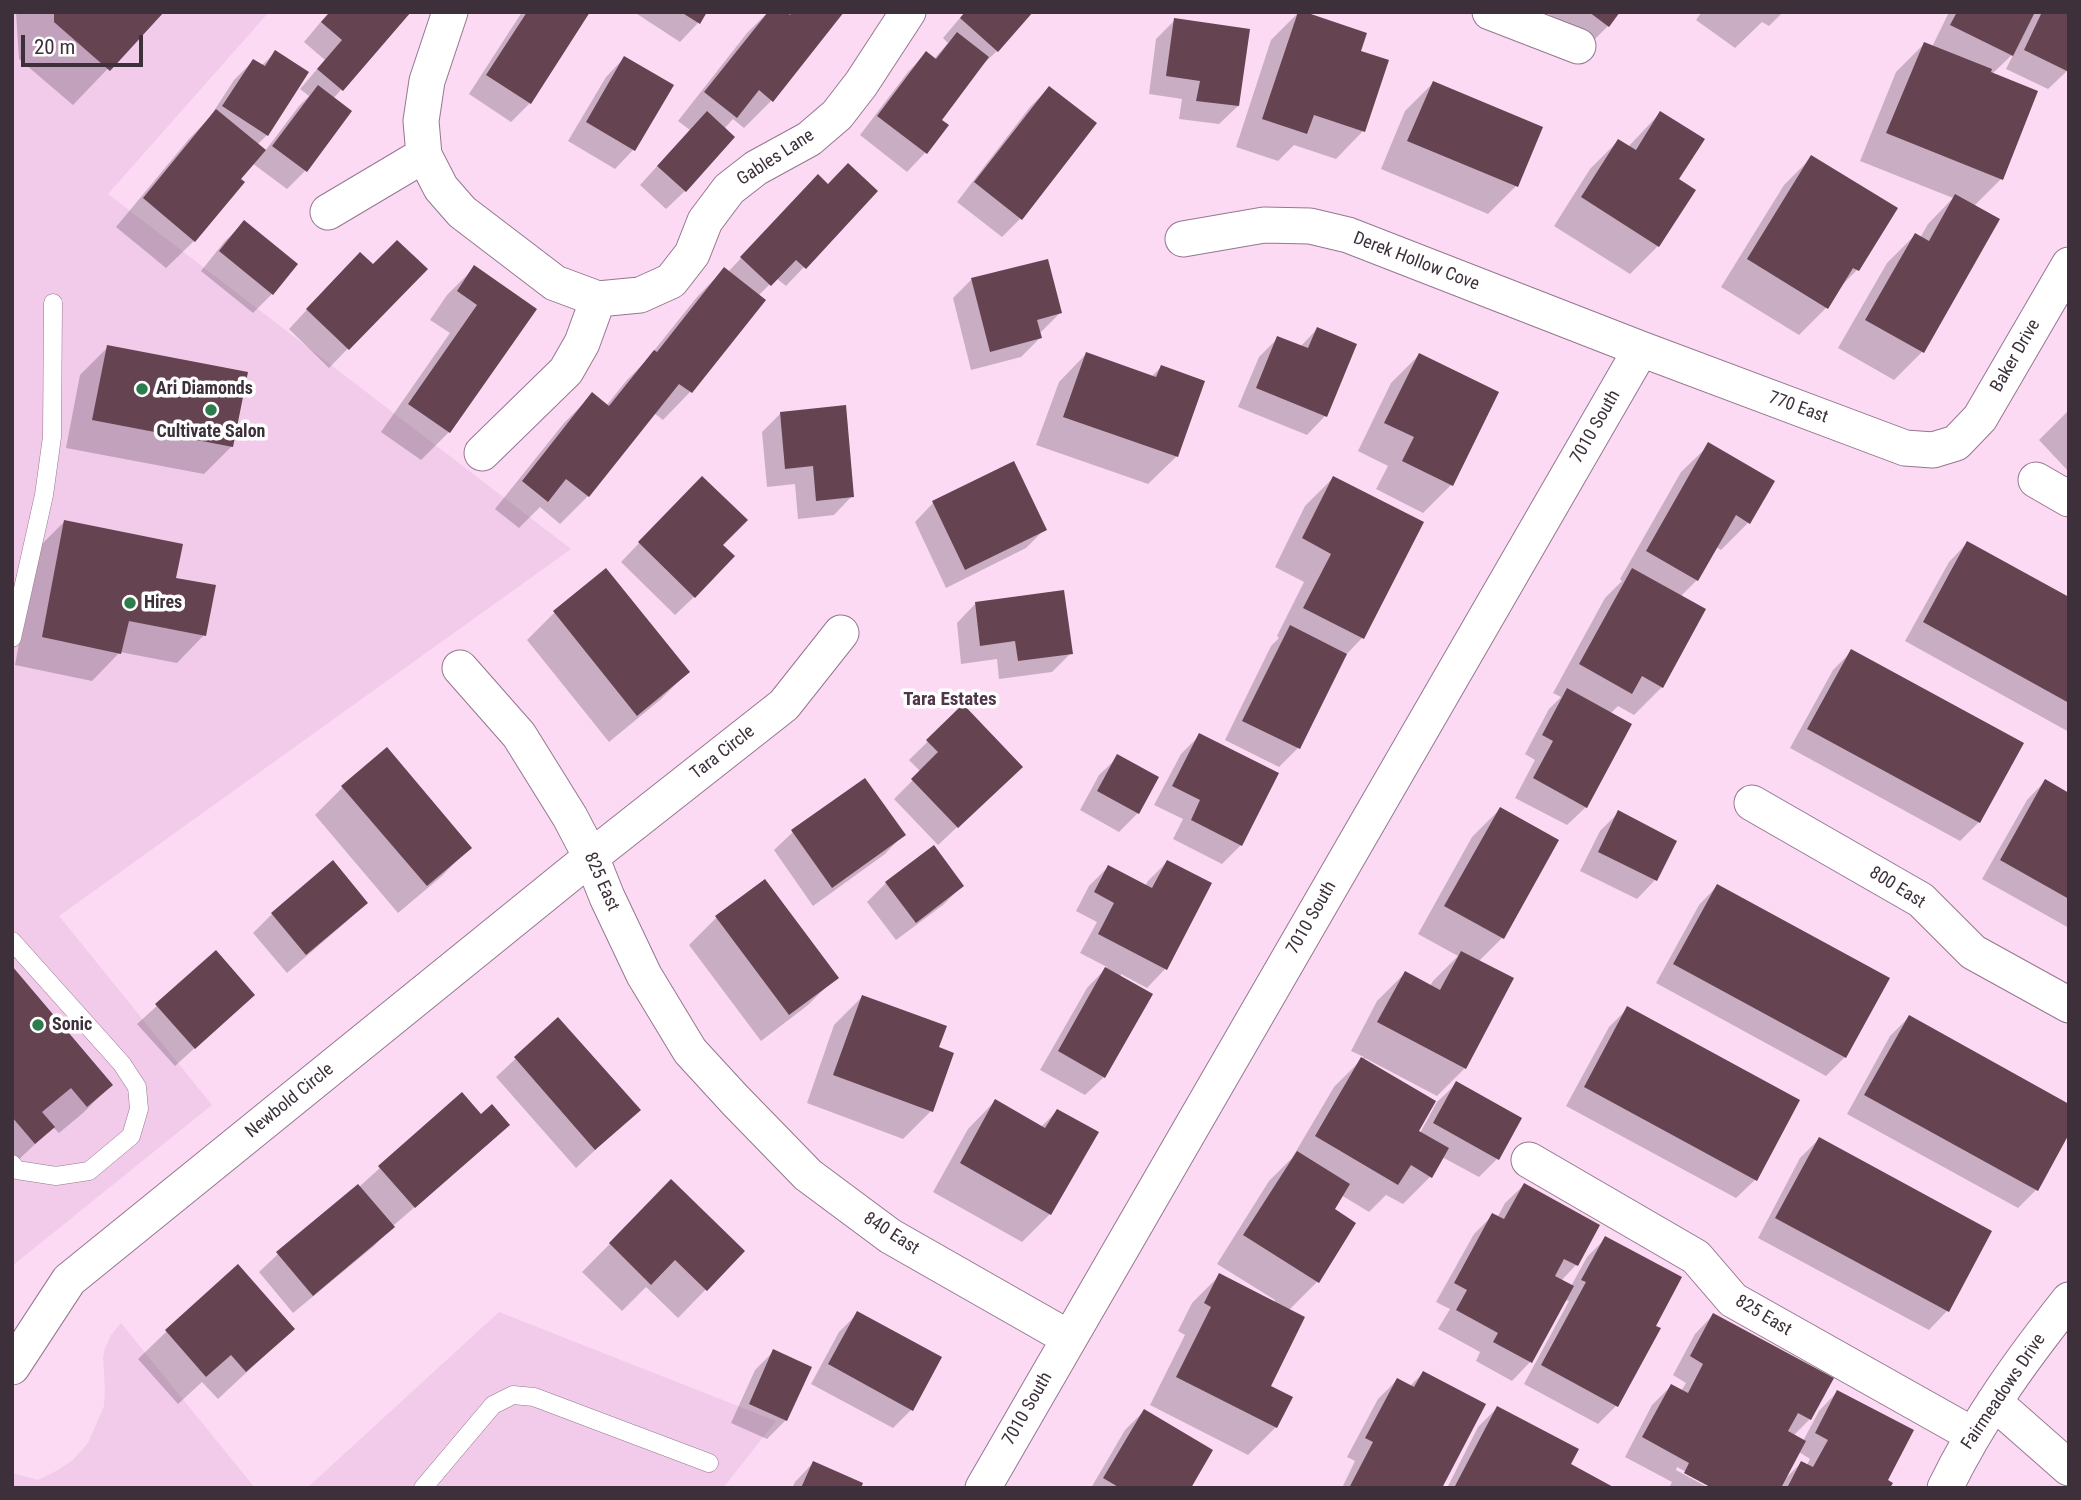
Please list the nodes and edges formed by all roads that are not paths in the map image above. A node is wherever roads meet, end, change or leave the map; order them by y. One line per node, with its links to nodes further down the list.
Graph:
1 (450, 12): 5 (street)
2 (908, 12): 9 (street, Gables Lane)
3 (1490, 12): 4 (street)
4 (1577, 46)
5 (424, 155): 6 (street); 9 (street, Gables Lane)
6 (328, 212)
7 (1183, 239): 11 (street, Derek Hollow Cove)
8 (2069, 265): 12 (street, Baker Drive)
9 (598, 299): 13 (street)
10 (54, 303): 17 (lane)
11 (1641, 349): 12 (street, 770 East); 27 (street, 7010 South)
12 (1956, 443)
13 (482, 453)
14 (2036, 480): 15 (street)
15 (2069, 499)
16 (841, 633): 20 (street, Tara Circle)
17 (12, 638)
18 (460, 668): 20 (street, 825 East)
19 (1752, 803): 22 (street, 800 East)
20 (591, 858): 23 (street, 825 East); 28 (street, Newbold Circle)
21 (12, 941): 25 (lane)
22 (2069, 1005)
23 (734, 1100): 27 (street, 840 East)
24 (1528, 1160): 30 (street, 825 East)
25 (12, 1164)
26 (2069, 1300): 29 (street, Fairmeadows Drive)
27 (1069, 1338): 34 (street, 7010 South)
28 (12, 1367)
29 (1994, 1402): 30 (street, Fairmeadows Drive); 32 (street)
30 (1973, 1435): 35 (street, Fairmeadows Drive)
31 (709, 1463): 33 (lane)
32 (2069, 1468)
33 (423, 1488)
34 (984, 1488)
35 (1945, 1488)

